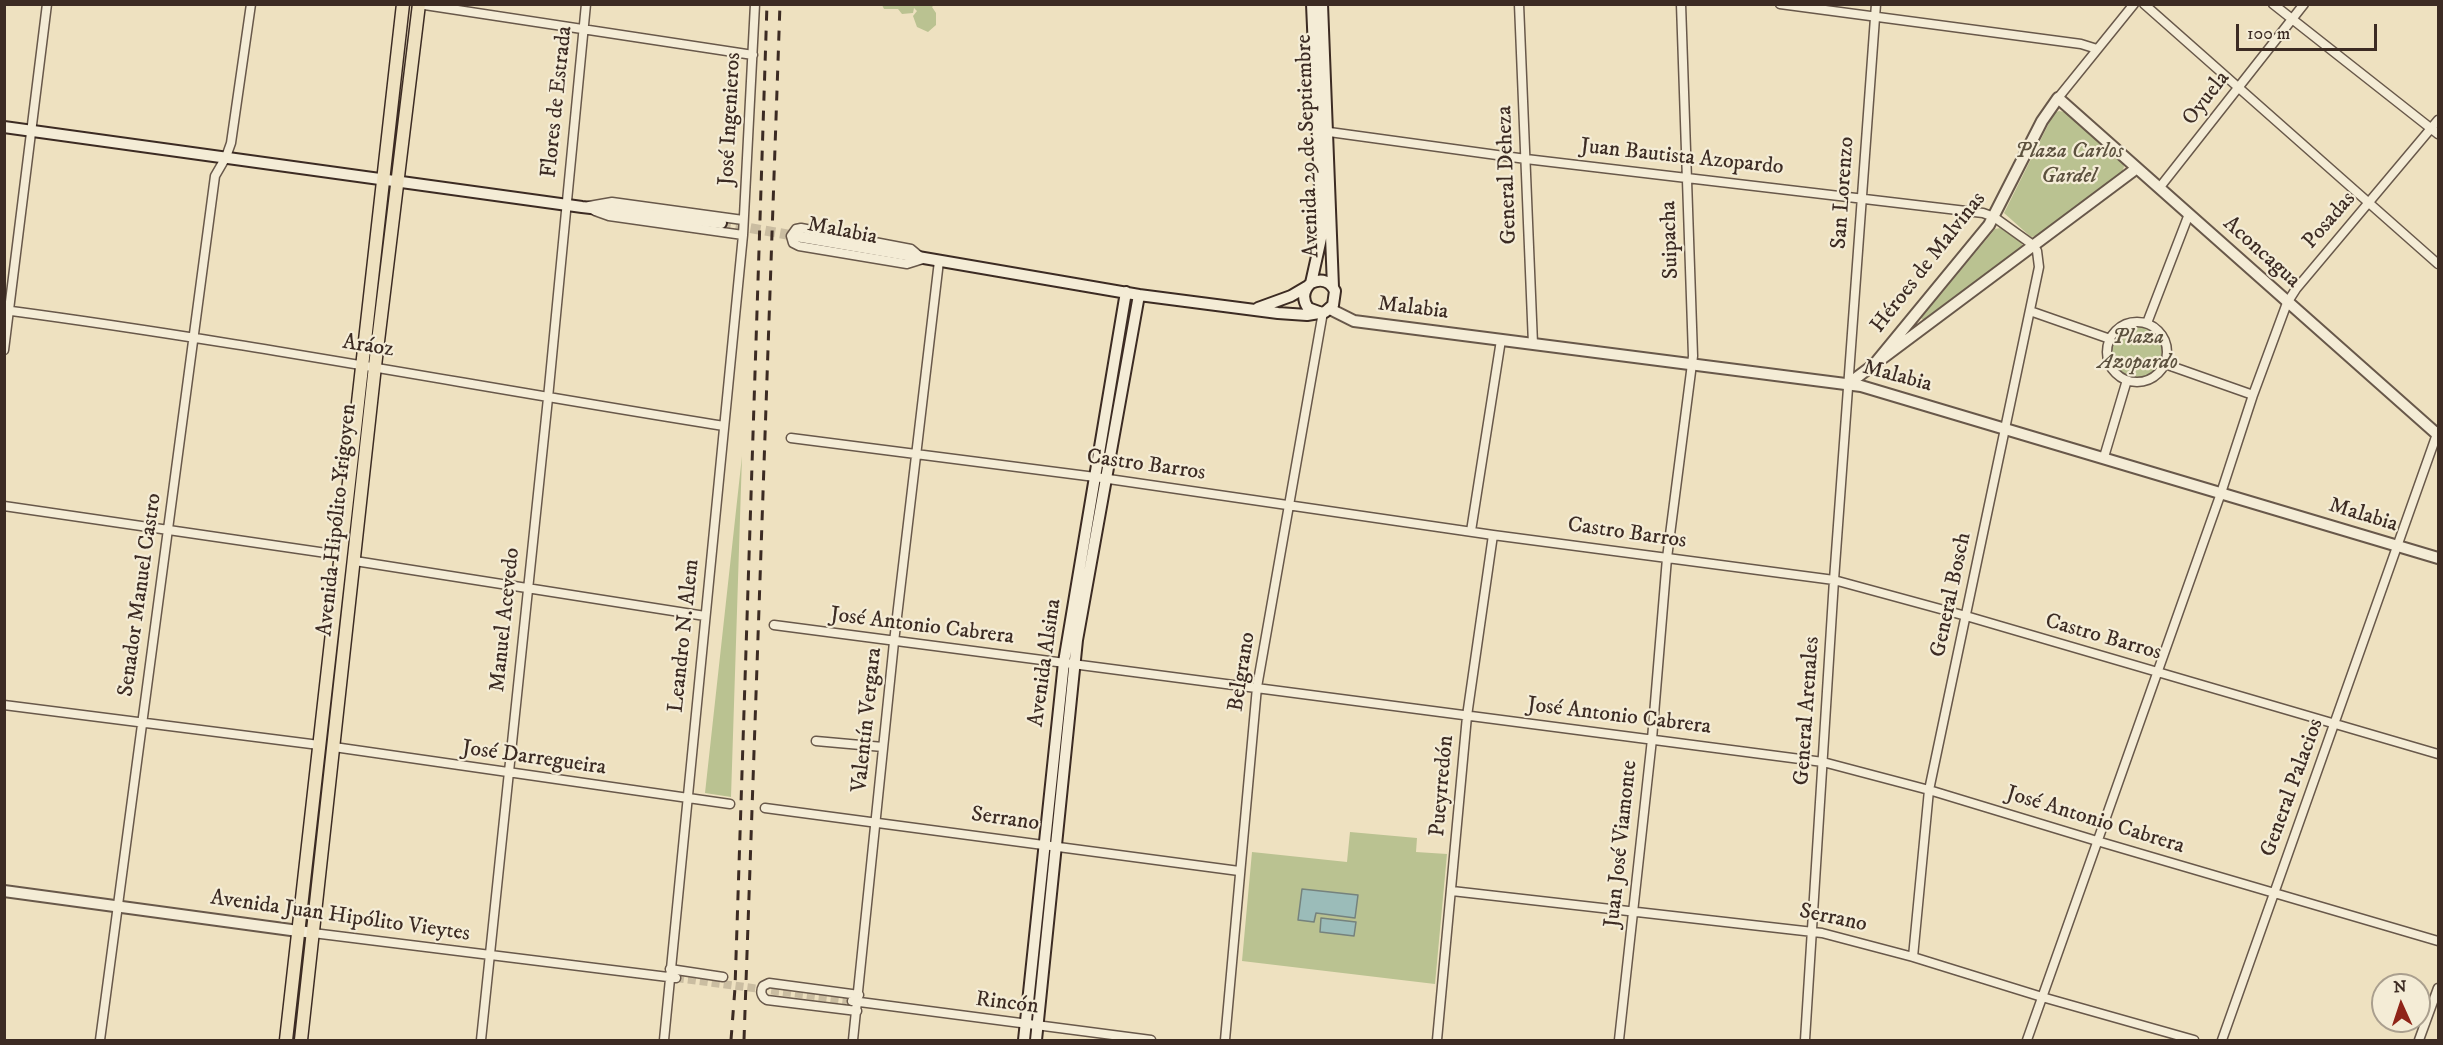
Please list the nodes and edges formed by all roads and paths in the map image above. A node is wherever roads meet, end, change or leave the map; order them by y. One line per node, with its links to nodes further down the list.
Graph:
1 (47, 4): 26 (street)
2 (251, 4): 29 (street, Senador Manuel Castro)
3 (403, 4): 33 (main road, Avenida Hipólito Yrigoyen)
4 (585, 4): 19 (street, Flores de Estrada)
5 (755, 4): 21 (street, José Ingenieros)
6 (1312, 4): 27 (main road, Avenida 29 de Septiembre)
7 (1323, 4): 27 (main road, Avenida 29 de Septiembre)
8 (1519, 4): 30 (street, General Deheza)
9 (1681, 4): 32 (street, Suipacha)
10 (1780, 4): 17 (street)
11 (1876, 4): 17 (street, San Lorenzo)
12 (2134, 4): 20 (street, Héroes de Malvinas)
13 (2144, 4): 22 (street)
14 (2273, 4): 18 (street)
15 (2304, 4): 18 (street, Oyuela)
16 (418, 5): 19 (street); 34 (main road, Avenida Hipólito Yrigoyen)
17 (1875, 17): 20 (street); 36 (street, San Lorenzo)
18 (2292, 20): 22 (street, Oyuela); 28 (street)
19 (583, 30): 21 (street); 38 (street, Flores de Estrada)
20 (2097, 49): 23 (street, Héroes de Malvinas)
21 (753, 55): 42 (street, José Ingenieros)
22 (2239, 87): 35 (street, Oyuela); 37 (street)
23 (2058, 98): 31 (main road, Aconcagua); 41 (main road, Héroes de Malvinas)
24 (2439, 120): 28 (street, Posadas)
25 (4, 127): 26 (main road)
26 (31, 131): 29 (main road); 56 (street)
27 (1323, 131): 30 (street, Juan Bautista Azopardo); 50 (main road, Avenida 29 de Septiembre); 51 (main road, Avenida 29 de Septiembre)
28 (2435, 131): 37 (street, Posadas)
29 (226, 158): 33 (main road); 60 (street, Senador Manuel Castro)
30 (1526, 159): 32 (street, Juan Bautista Azopardo); 63 (street, General Deheza)
31 (2137, 168): 35 (main road, Aconcagua); 46 (main road, Héroes de Malvinas)
32 (1687, 177): 36 (street, Juan Bautista Azopardo); 67 (street, Suipacha)
33 (383, 179): 34 (main road); 66 (main road, Avenida Hipólito Yrigoyen)
34 (398, 181): 38 (main road); 66 (main road, Avenida Hipólito Yrigoyen)
35 (2160, 188): 40 (main road, Aconcagua)
36 (1861, 197): 41 (street, Juan Bautista Azopardo); 70 (street, San Lorenzo)
37 (2370, 203): 49 (street); 54 (street, Posadas)
38 (566, 204): 39 (main road); 72 (street, Manuel Acevedo)
39 (582, 207): 42 (street); 43 (main road); 44 (street)
40 (2189, 214): 54 (main road, Aconcagua); 59 (street)
41 (1994, 217): 46 (street, Juan Bautista Azopardo); 68 (main road, Héroes de Malvinas)
42 (743, 220): 44 (street, José Ingenieros)
43 (721, 223)
44 (743, 235): 73 (street, Leandro N. Alem)
45 (796, 236): 47 (main road, Malabia)
46 (2033, 245): 58 (street, General Bosch); 68 (main road, Héroes de Malvinas)
47 (923, 259): 47 (street, Malabia); 48 (main road, Malabia)
48 (939, 261): 52 (main road, Malabia); 77 (street, Valentín Vergara)
49 (2439, 264)
50 (1310, 285): 51 (main road); 55 (main road, Avenida 29 de Septiembre); 57 (main road)
51 (1333, 287): 57 (main road)
52 (1126, 292): 53 (main road, Malabia); 79 (main road, Avenida Alsina)
53 (1139, 295): 55 (main road, Malabia); 79 (main road, Avenida Alsina)
54 (2287, 303): 71 (street, Posadas); 75 (main road, Aconcagua)
55 (1254, 309): 57 (main road, Malabia)
56 (7, 311): 60 (street, Aráoz); 64 (street)
57 (1324, 311): 62 (main road, Malabia); 81 (street, Belgrano)
58 (2030, 311): 61 (street); 74 (street, General Bosch)
59 (2147, 323): 61 (street); 65 (street)
60 (194, 337): 66 (street, Aráoz); 83 (street, Senador Manuel Castro)
61 (2109, 339): 69 (street)
62 (1501, 340): 63 (main road, Malabia); 84 (street)
63 (1533, 344): 67 (main road, Malabia)
64 (4, 350)
65 (2165, 364): 69 (street); 71 (street)
66 (369, 365): 72 (street, Aráoz); 87 (main road, Avenida Hipólito Yrigoyen); 90 (main road, Avenida Hipólito Yrigoyen)
67 (1691, 365): 70 (main road, Malabia); 88 (street, Juan José Viamonte)
68 (1873, 366): 70 (main road, Héroes de Malvinas)
69 (2127, 380): 78 (street)
70 (1848, 384): 74 (main road, Malabia); 91 (street, General Arenales)
71 (2253, 395): 80 (street, Posadas)
72 (548, 398): 73 (street, Aráoz); 92 (street, Manuel Acevedo)
73 (724, 426): 93 (street, Leandro N. Alem)
74 (2006, 428): 78 (main road, Malabia); 94 (street, General Bosch)
75 (2438, 433): 86 (street, General Palacios)
76 (791, 438): 77 (street, Castro Barros)
77 (916, 453): 79 (street, Castro Barros); 96 (street, Valentín Vergara)
78 (2104, 457): 80 (main road, Malabia)
79 (1100, 478): 81 (street, Castro Barros); 97 (main road, Avenida Alsina)
80 (2221, 493): 86 (main road, Malabia); 98 (street, Posadas)
81 (1290, 504): 84 (street, Castro Barros); 99 (street, Belgrano)
82 (4, 506): 83 (street)
83 (168, 529): 87 (street); 102 (street, Senador Manuel Castro)
84 (1470, 531): 85 (street, Castro Barros)
85 (1493, 535): 88 (street, Castro Barros); 101 (street, Pueyrredón)
86 (2397, 547): 89 (main road, Malabia); 103 (street, General Palacios)
87 (340, 555): 106 (main road, Avenida Hipólito Yrigoyen)
88 (1667, 558): 91 (street, Castro Barros); 104 (street, Juan José Viamonte)
89 (2439, 558)
90 (355, 561): 92 (street); 107 (main road, Avenida Hipólito Yrigoyen)
91 (1834, 580): 94 (street, Castro Barros); 110 (street, General Arenales)
92 (528, 588): 93 (street); 111 (street, Manuel Acevedo)
93 (705, 616): 113 (street, Leandro N. Alem)
94 (1966, 616): 98 (street, Castro Barros); 112 (street, General Bosch)
95 (774, 625): 96 (street, José Antonio Cabrera)
96 (894, 642): 97 (street, José Antonio Cabrera); 108 (street, Valentín Vergara)
97 (1069, 663): 99 (street, José Antonio Cabrera); 118 (main road, Avenida Alsina); 119 (main road, Avenida Alsina)
98 (2157, 672): 103 (street, Castro Barros); 117 (street, Posadas)
99 (1257, 687): 101 (street, José Antonio Cabrera); 120 (street, Belgrano)
100 (4, 705): 102 (street)
101 (1467, 716): 104 (street, José Antonio Cabrera); 122 (street, Pueyrredón)
102 (142, 721): 106 (street); 124 (street, Senador Manuel Castro)
103 (2336, 723): 109 (street, Castro Barros); 123 (street, General Palacios)
104 (1652, 739): 110 (street, José Antonio Cabrera); 125 (street, Juan José Viamonte)
105 (816, 741): 108 (street)
106 (319, 745): 126 (main road, Avenida Hipólito Yrigoyen)
107 (334, 747): 111 (street, José Darregueira); 128 (main road, Avenida Hipólito Yrigoyen)
108 (883, 747): 116 (street, Valentín Vergara)
109 (2439, 754)
110 (1823, 762): 112 (street, José Antonio Cabrera); 127 (street, General Arenales)
111 (508, 773): 113 (street, José Darregueira); 130 (street, Manuel Acevedo)
112 (1929, 790): 117 (street, José Antonio Cabrera); 131 (street, General Bosch)
113 (687, 799): 114 (street, José Darregueira); 132 (street, Leandro N. Alem)
114 (730, 804)
115 (765, 808): 116 (street, Serrano)
116 (876, 821): 118 (street, Serrano); 136 (street, Valentín Vergara)
117 (2097, 842): 123 (street, José Antonio Cabrera); 135 (street, Posadas)
118 (1043, 843): 119 (street, Serrano); 137 (main road, Avenida Alsina)
119 (1055, 845): 120 (street, Serrano); 137 (main road, Avenida Alsina)
120 (1239, 871): 147 (street, Belgrano)
121 (4, 891): 124 (main road, Avenida Juan Hipólito Vieytes)
122 (1452, 891): 125 (street, Serrano); 148 (street, Pueyrredón)
123 (2275, 894): 129 (street, José Antonio Cabrera); 153 (street, General Palacios)
124 (118, 906): 126 (main road, Avenida Juan Hipólito Vieytes); 138 (street, Senador Manuel Castro)
125 (1633, 912): 127 (street, Serrano); 149 (street, Juan José Viamonte)
126 (298, 931): 128 (main road, Avenida Juan Hipólito Vieytes); 139 (main road, Avenida Hipólito Yrigoyen)
127 (1812, 931): 131 (street, Serrano); 150 (street, General Arenales)
128 (313, 933): 130 (street, Avenida Juan Hipólito Vieytes); 140 (main road, Avenida Hipólito Yrigoyen)
129 (2439, 941)
130 (489, 956): 132 (street, Avenida Juan Hipólito Vieytes); 141 (street, Manuel Acevedo)
131 (1913, 957): 135 (street, Serrano)
132 (672, 975): 133 (street, Avenida Juan Hipólito Vieytes); 142 (street, Leandro N. Alem)
133 (723, 977)
134 (2439, 988): 154 (street)
135 (2042, 997): 151 (street, Posadas); 152 (street, Serrano)
136 (856, 1002): 136 (street); 137 (street, Rincón); 143 (street, Valentín Vergara)
137 (1031, 1025): 144 (main road, Avenida Alsina); 145 (main road, Avenida Alsina); 146 (street, Rincón)
138 (100, 1041)
139 (286, 1041)
140 (301, 1041)
141 (481, 1041)
142 (664, 1041)
143 (853, 1041)
144 (1024, 1041)
145 (1036, 1041)
146 (1151, 1041)
147 (1225, 1041)
148 (1437, 1041)
149 (1619, 1041)
150 (1805, 1041)
151 (2027, 1041)
152 (2194, 1041)
153 (2222, 1041)
154 (2420, 1041)

